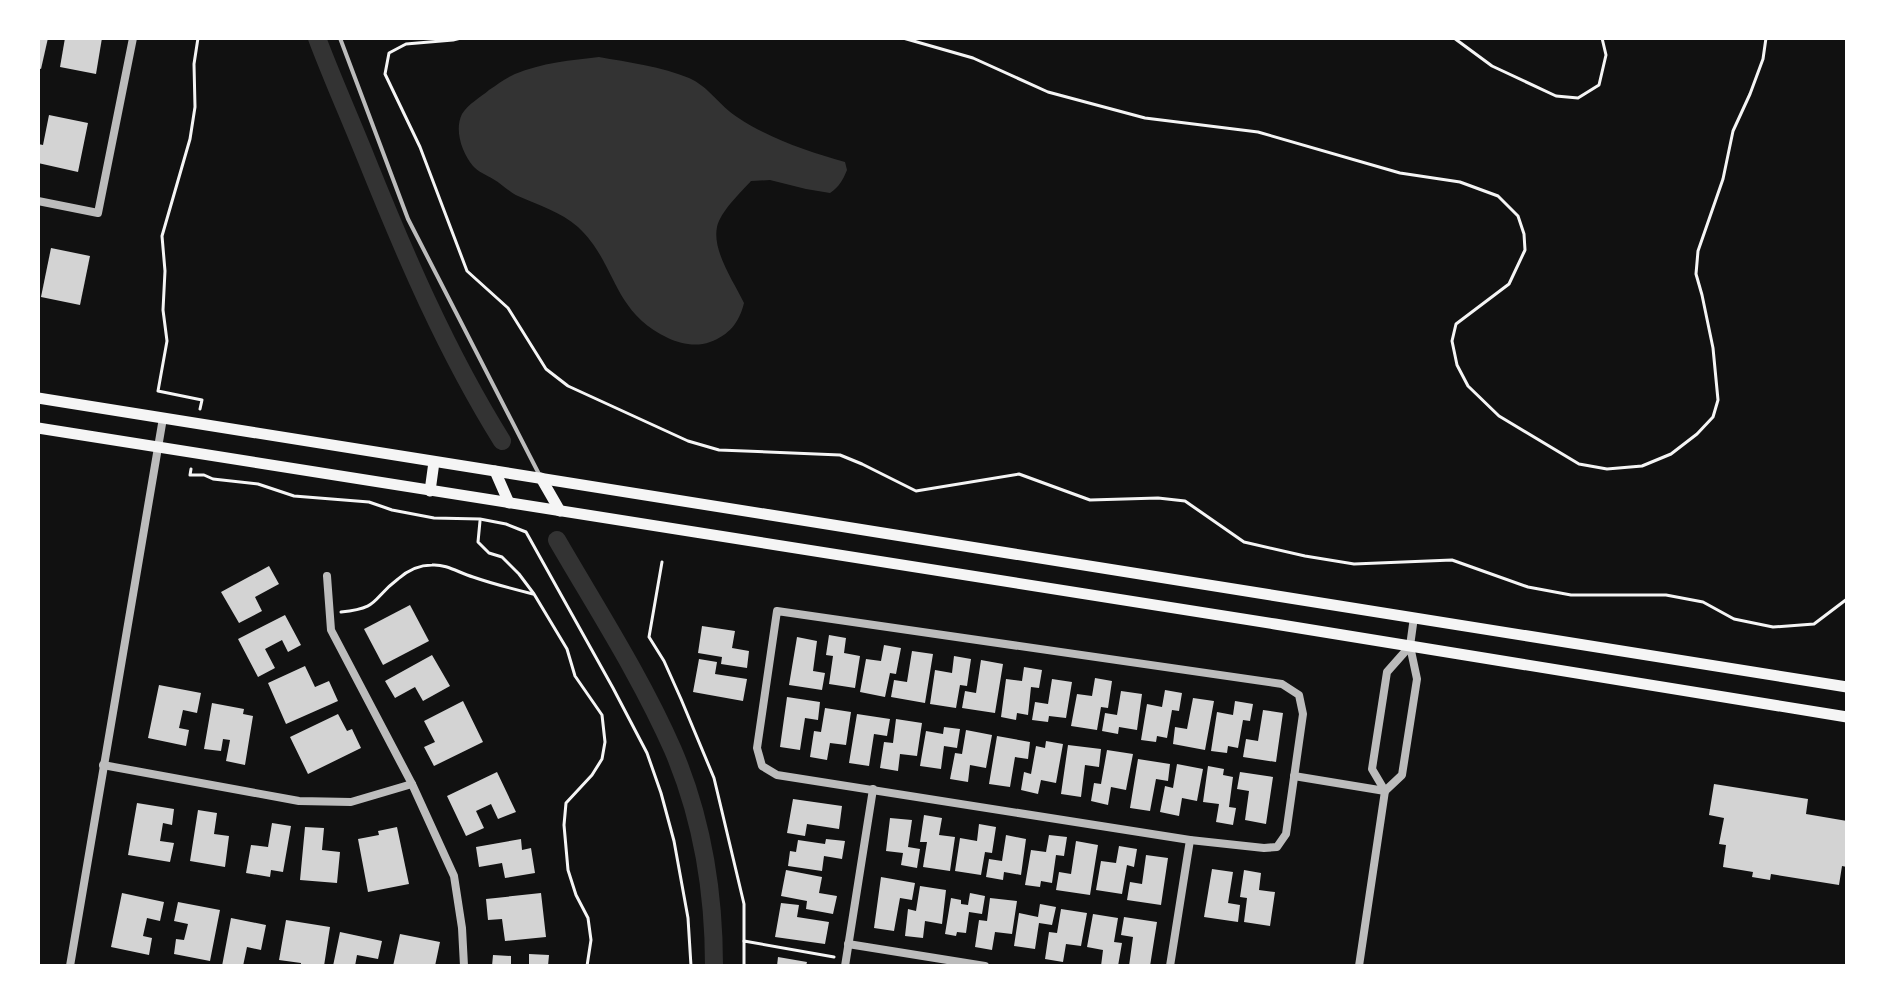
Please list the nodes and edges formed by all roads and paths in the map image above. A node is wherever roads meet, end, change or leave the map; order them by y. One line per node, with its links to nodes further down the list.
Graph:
1 (133, 38): 9 (street)
2 (198, 38): 11 (path)
3 (340, 38): 18 (lane)
4 (461, 38): 26 (path)
5 (903, 38): 8 (path)
6 (1454, 38): 7 (path)
7 (1602, 38)
8 (1766, 38)
9 (38, 201)
10 (38, 398): 12 (main road)
11 (200, 409)
12 (163, 418): 14 (street); 15 (main road)
13 (38, 428): 14 (main road)
14 (158, 448): 19 (main road); 32 (street)
15 (434, 462): 17 (main road); 19 (main road)
16 (191, 469): 22 (path)
17 (495, 471): 18 (main road); 20 (main road)
18 (541, 478): 21 (main road); 28 (main road)
19 (430, 491): 20 (main road)
20 (509, 503): 21 (main road)
21 (560, 511): 29 (main road)
22 (480, 519): 25 (path); 44 (path)
23 (662, 562): 38 (path)
24 (327, 576): 27 (street)
25 (534, 594): 27 (path); 43 (path)
26 (1847, 599)
27 (330, 613): 34 (street)
28 (1414, 617): 29 (street); 30 (main road)
29 (1410, 646): 31 (main road); 36 (street); 36 (street)
30 (1847, 687)
31 (1847, 717)
32 (103, 765): 34 (street); 41 (street)
33 (1294, 776): 35 (street); 36 (street); 37 (street)
34 (412, 784): 42 (street)
35 (873, 789): 37 (street); 39 (street)
36 (1385, 791): 48 (street)
37 (1190, 840): 47 (street)
38 (744, 941): 40 (path); 45 (path)
39 (848, 944): 40 (street); 46 (street)
40 (846, 963)
41 (71, 966)
42 (464, 966)
43 (587, 966)
44 (691, 966)
45 (744, 966)
46 (985, 966)
47 (1170, 966)
48 (1359, 966)

